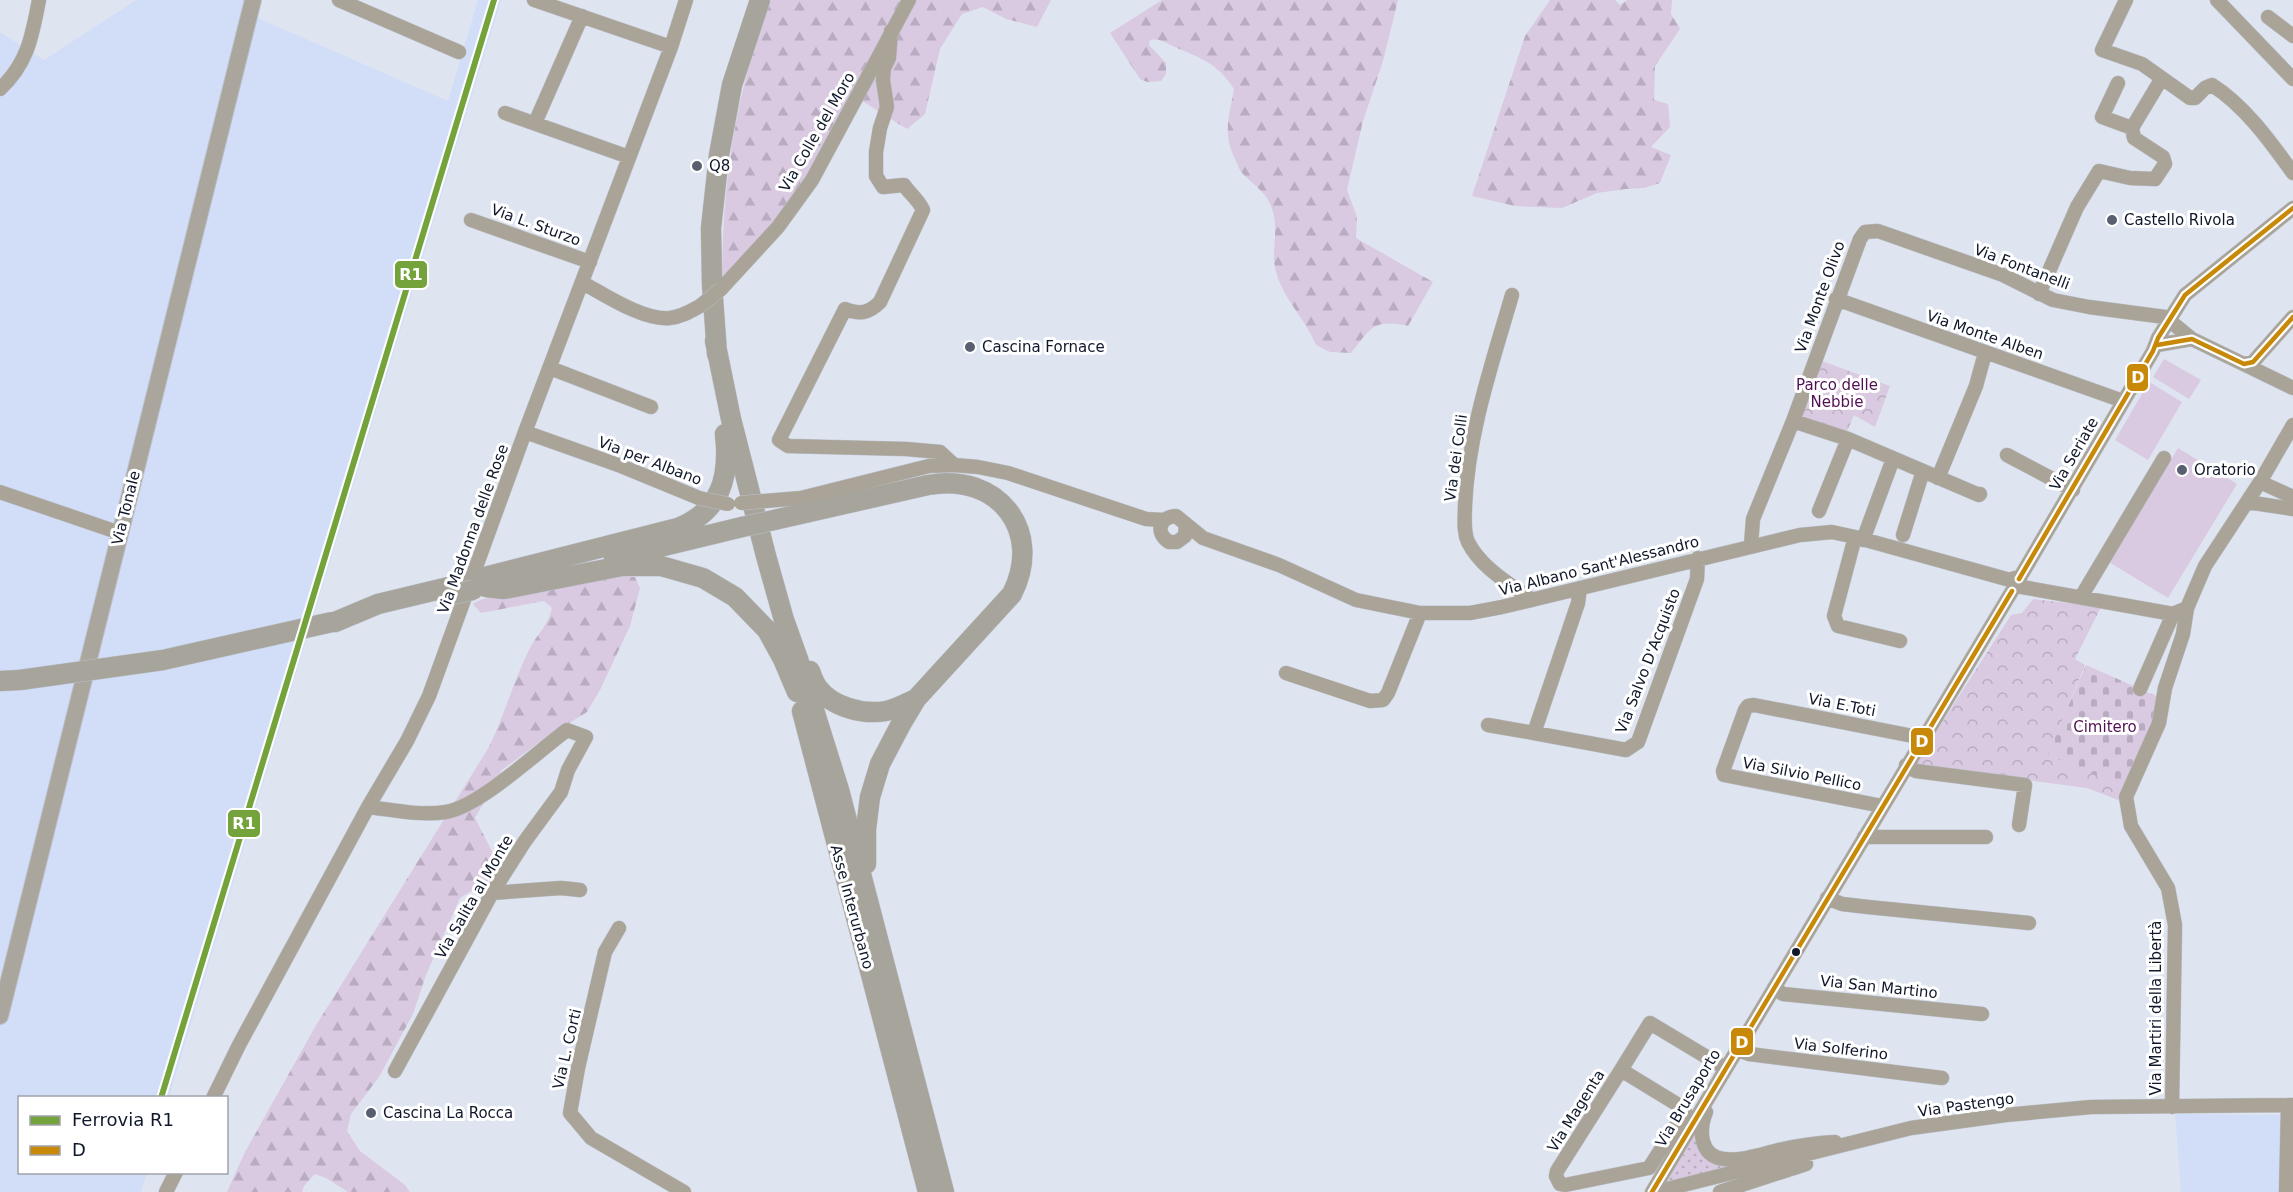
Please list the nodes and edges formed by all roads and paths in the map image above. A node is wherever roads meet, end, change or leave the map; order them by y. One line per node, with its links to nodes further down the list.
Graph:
1 (39, 0): 19 (street)
2 (253, 0): 66 (main road, Via Tonale)
3 (339, 0): 15 (street)
4 (534, 0): 10 (street)
5 (686, 0): 14 (street, Via Madonna delle Rose)
6 (760, 0): 36 (highway)
7 (909, 0): 12 (street, Via Colle del Moro)
8 (2126, 0): 16 (street)
9 (2217, 0): 17 (street)
10 (582, 16): 14 (street); 21 (street)
11 (2268, 16): 13 (street)
12 (891, 31): 29 (street, Via Colle del Moro, bridge); 53 (street, Via Colle del Moro)
13 (2293, 36)
14 (671, 47): 23 (street, Via Madonna delle Rose)
15 (459, 52)
16 (2162, 78): 22 (street); 24 (street)
17 (2293, 79)
18 (2118, 83): 22 (street)
19 (0, 89)
20 (505, 113): 21 (street)
21 (535, 123): 23 (street)
22 (2132, 128): 30 (street)
23 (629, 157): 28 (street, Via Madonna delle Rose)
24 (2293, 172)
25 (2293, 208): 34 (street, Via Seriate)
26 (471, 220): 28 (street, Via L. Sturzo)
27 (1865, 232): 30 (street, Via Fontanelli); 32 (street, Via Monte Olivo)
28 (590, 262): 29 (street, Via Madonna delle Rose)
29 (583, 283): 41 (street, Via Madonna delle Rose)
30 (2039, 294): 34 (street, Via Fontanelli)
31 (1512, 295): 78 (street, Via dei Colli)
32 (1836, 299): 38 (street, Via Monte Alben); 46 (street, Via Monte Olivo)
33 (2293, 317): 39 (street)
34 (2170, 319): 35 (street); 37 (street, Via Seriate)
35 (2192, 339): 37 (street); 40 (street)
36 (715, 341): 72 (highway); 75 (highway)
37 (2157, 345): 44 (street, Via Seriate)
38 (1985, 353): 44 (street, Via Monte Alben); 55 (street)
39 (2260, 356): 40 (street); 42 (street)
40 (2244, 364): 42 (street)
41 (550, 368): 45 (street); 48 (street, Via Madonna delle Rose)
42 (2263, 374): 43 (street)
43 (2293, 388)
44 (2123, 400): 57 (street, Via Seriate)
45 (651, 407)
46 (1793, 420): 49 (street); 71 (street, Via Monte Olivo)
47 (2291, 429): 56 (street, Via Martiri della Libertà)
48 (525, 432): 53 (street, Via per Albano, bridge); 96 (street, Via Madonna delle Rose)
49 (1848, 439): 52 (street); 63 (street)
50 (2007, 455): 57 (street)
51 (2164, 458): 77 (street)
52 (1893, 459): 54 (street); 69 (street)
53 (954, 465): 65 (street)
54 (1923, 471): 55 (street); 67 (street)
55 (1938, 478): 59 (street)
56 (2260, 482): 60 (street); 61 (street, Via Martiri della Libertà)
57 (2073, 490): 74 (street, Via Seriate)
58 (0, 492): 66 (street)
59 (1980, 494)
60 (2293, 497)
61 (2247, 502): 62 (street); 79 (street, Via Martiri della Libertà)
62 (2293, 509)
63 (1819, 511)
64 (1186, 524): 65 (street); 68 (street, Via Albano Sant'Alessandro); 70 (street)
65 (1162, 526): 70 (street)
66 (120, 533): 107 (main road, Via Tonale)
67 (1903, 535)
68 (1203, 538): 70 (street, Via Albano Sant'Alessandro); 80 (street, Via Albano Sant'Alessandro)
69 (1859, 538): 71 (street, Via Albano Sant'Alessandro); 74 (street, Via Albano Sant'Alessandro); 83 (street)
70 (1181, 540)
71 (1751, 545): 73 (street, Via Albano Sant'Alessandro)
72 (766, 556): 82 (highway); 89 (highway)
73 (1698, 558): 76 (street, Via Albano Sant'Alessandro); 92 (street, Via Salvo D'Acquisto)
74 (2015, 584): 77 (street, Via Albano Sant'Alessandro); 88 (street, Via Seriate)
75 (477, 586): 85 (highway, bridge); 87 (highway); 89 (highway, bridge)
76 (1580, 588): 78 (street, Via Albano Sant'Alessandro); 92 (street)
77 (2081, 597): 81 (street, Via Albano Sant'Alessandro)
78 (1532, 600): 80 (street, Via Albano Sant'Alessandro)
79 (2187, 608): 81 (street); 116 (street, Via Martiri della Libertà)
80 (1420, 613): 84 (street)
81 (2173, 614): 86 (street)
82 (784, 620): 87 (highway, Asse Interurbano); 108 (highway)
83 (1900, 641)
84 (1286, 673)
85 (0, 681)
86 (2140, 689)
87 (797, 692): 121 (highway, Asse Interurbano)
88 (1948, 697): 93 (street, Via Brusaporto)
89 (916, 699): 108 (highway)
90 (1754, 705): 93 (street, Via E.Toti); 95 (street, Via Silvio Pellico)
91 (1488, 725): 92 (street, Via Salvo D'Acquisto)
92 (1534, 733)
93 (1923, 738): 94 (street, Via Brusaporto)
94 (1906, 765): 95 (street, Via Brusaporto); 97 (street)
95 (1882, 806): 98 (street, Via Brusaporto)
96 (368, 807): 101 (street, Via Salita al Monte); 114 (street, Via Madonna delle Rose)
97 (2019, 825)
98 (1864, 837): 99 (street); 102 (street, Via Brusaporto)
99 (1986, 837)
100 (580, 891): 101 (street)
101 (492, 893): 111 (street, Via Salita al Monte)
102 (1827, 898): 103 (street); 105 (street, Via Brusaporto)
103 (2029, 923)
104 (619, 927): 120 (street, Via L. Corti)
105 (1774, 988): 106 (street, Via San Martino); 109 (street, Via Brusaporto)
106 (1982, 1014)
107 (0, 1016)
108 (901, 1027): 122 (highway)
109 (1736, 1049): 112 (street, Via Brusaporto); 113 (street, Via Solferino)
110 (1621, 1070): 110 (street, Via Magenta); 112 (street, Via Magenta)
111 (395, 1071)
112 (1723, 1072): 117 (street); 123 (street, Via Brusaporto)
113 (1942, 1078)
114 (214, 1096)
115 (2290, 1105): 116 (street, Via Pastengo); 125 (street, Via Pastengo)
116 (2172, 1107): 117 (street, Via Pastengo)
117 (1861, 1142): 123 (street, Via Pastengo); 124 (street)
118 (175, 1174): 119 (street)
119 (166, 1192)
120 (684, 1192)
121 (928, 1192)
122 (944, 1192)
123 (1654, 1192)
124 (1720, 1192)
125 (2286, 1192)

